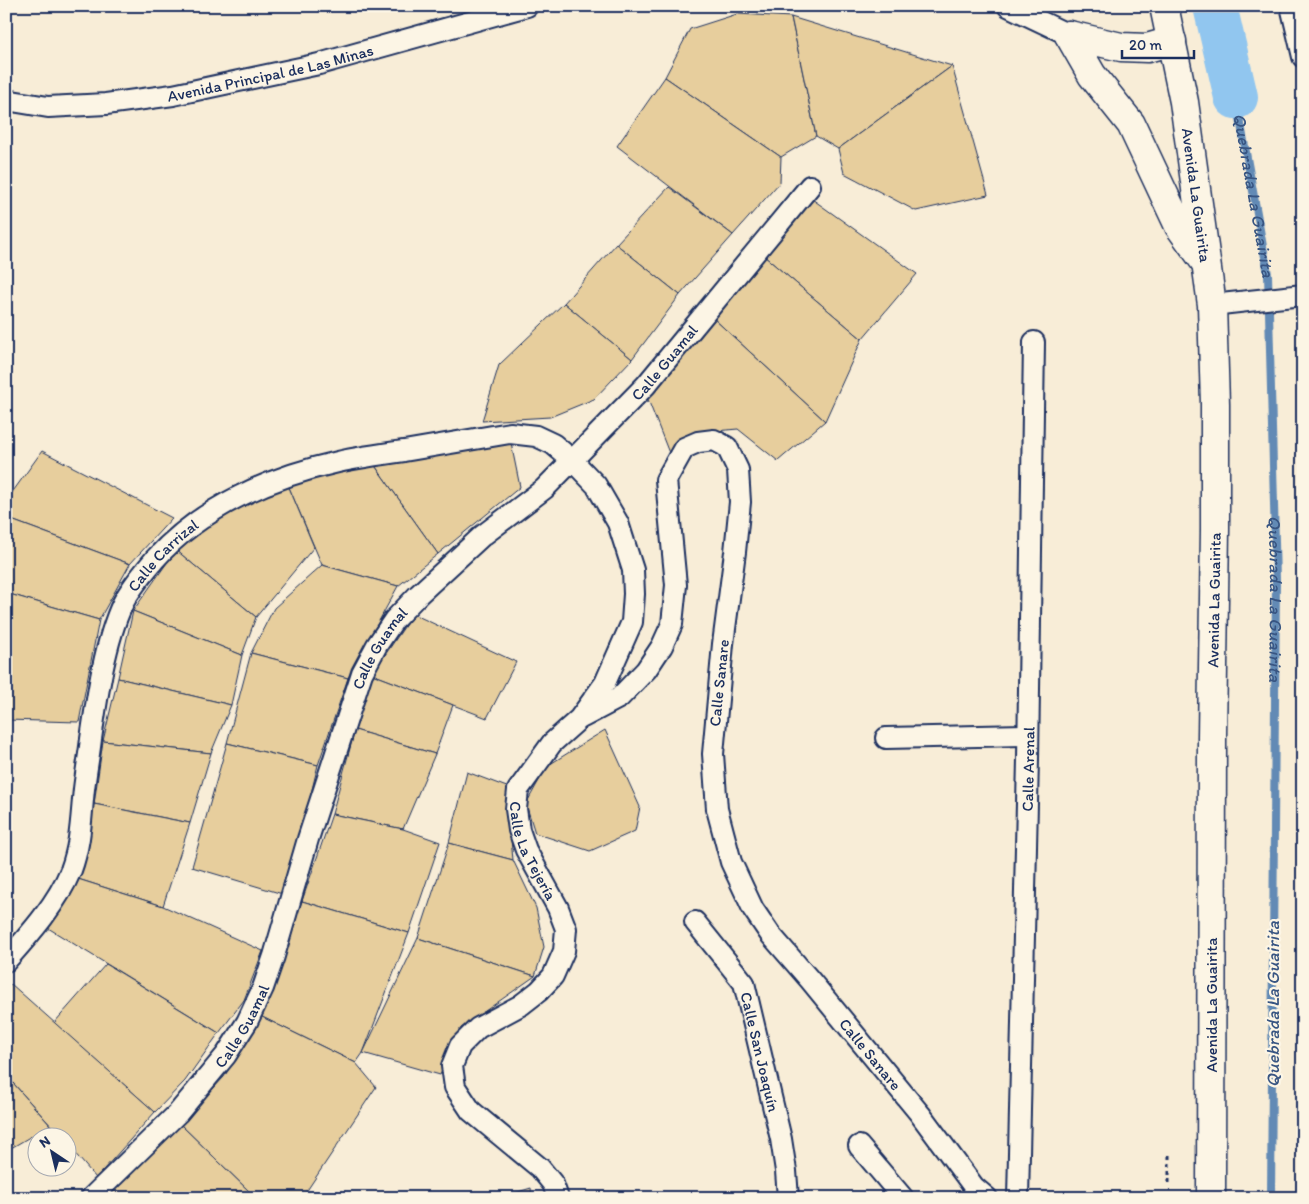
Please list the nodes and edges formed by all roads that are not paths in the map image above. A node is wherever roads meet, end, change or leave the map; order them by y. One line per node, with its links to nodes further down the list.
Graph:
1 (527, 6): 8 (street, Avenida Principal de Las Minas)
2 (1008, 6): 5 (street)
3 (1164, 6): 6 (street, Avenida La Guairita)
4 (1291, 6): 7 (street)
5 (1069, 35): 6 (street); 10 (street)
6 (1172, 42): 10 (street, Avenida La Guairita)
7 (1303, 57)
8 (6, 100)
9 (810, 186): 14 (street, Calle Guamal)
10 (1206, 263): 12 (street, Avenida La Guairita)
11 (1303, 295): 12 (street)
12 (1212, 305): 27 (street, Avenida La Guairita)
13 (1034, 342): 16 (street, Calle Arenal)
14 (572, 460): 15 (street, Calle La Tejería); 19 (street, Calle Carrizal); 21 (street, Calle Guamal)
15 (579, 719): 22 (street, Calle La Tejería); 25 (street, Calle Sanare)
16 (1027, 735): 17 (street); 26 (street, Calle Arenal)
17 (886, 738)
18 (695, 922): 23 (street, Calle San Joaquín)
19 (6, 961)
20 (859, 1146): 24 (street)
21 (91, 1198)
22 (558, 1198)
23 (788, 1198)
24 (903, 1198)
25 (987, 1198)
26 (1018, 1198)
27 (1211, 1198)

